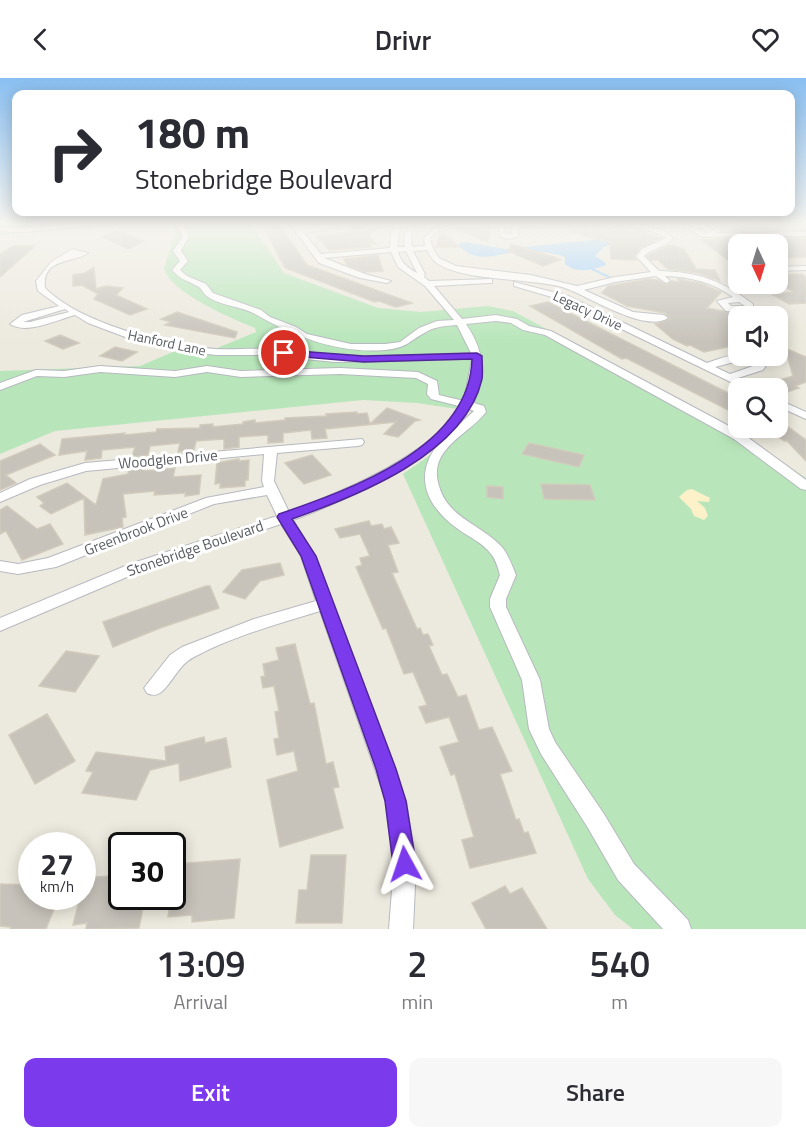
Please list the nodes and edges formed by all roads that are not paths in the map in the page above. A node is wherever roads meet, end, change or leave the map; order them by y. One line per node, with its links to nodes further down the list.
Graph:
1 (54, 264): 17 (street, Hanford Lane)
2 (182, 264): 20 (street)
3 (329, 264): 11 (street)
4 (400, 264): 12 (street)
5 (416, 264): 12 (street)
6 (444, 264): 14 (street)
7 (646, 264): 10 (street)
8 (806, 268): 9 (street)
9 (788, 269)
10 (657, 274): 13 (street); 14 (street); 16 (street)
11 (387, 281)
12 (424, 281): 15 (street, Legacy Drive); 20 (street)
13 (666, 281)
14 (575, 289): 15 (street); 19 (street)
15 (556, 295): 22 (street, Legacy Drive)
16 (741, 299)
17 (64, 307): 18 (street, Hanford Lane); 18 (street)
18 (74, 313): 21 (street, Hanford Lane)
19 (664, 318)
20 (460, 322): 21 (street); 30 (street)
21 (478, 359): 25 (street, Stonebridge Boulevard)
22 (705, 367): 23 (street, Legacy Drive); 23 (street)
23 (729, 378)
24 (0, 387): 25 (street)
25 (466, 405): 33 (street, Stonebridge Boulevard); 39 (street)
26 (788, 407): 27 (street)
27 (806, 416)
28 (358, 442): 29 (street, Woodglen Drive)
29 (271, 450): 31 (street); 32 (street, Woodglen Drive)
30 (806, 486)
31 (272, 490): 33 (street); 34 (street, Greenbrook Drive)
32 (0, 498)
33 (284, 517): 35 (street); 36 (street, Stonebridge Boulevard)
34 (0, 566)
35 (324, 604): 37 (street); 38 (street)
36 (0, 625)
37 (153, 688)
38 (401, 929)
39 (679, 929)

